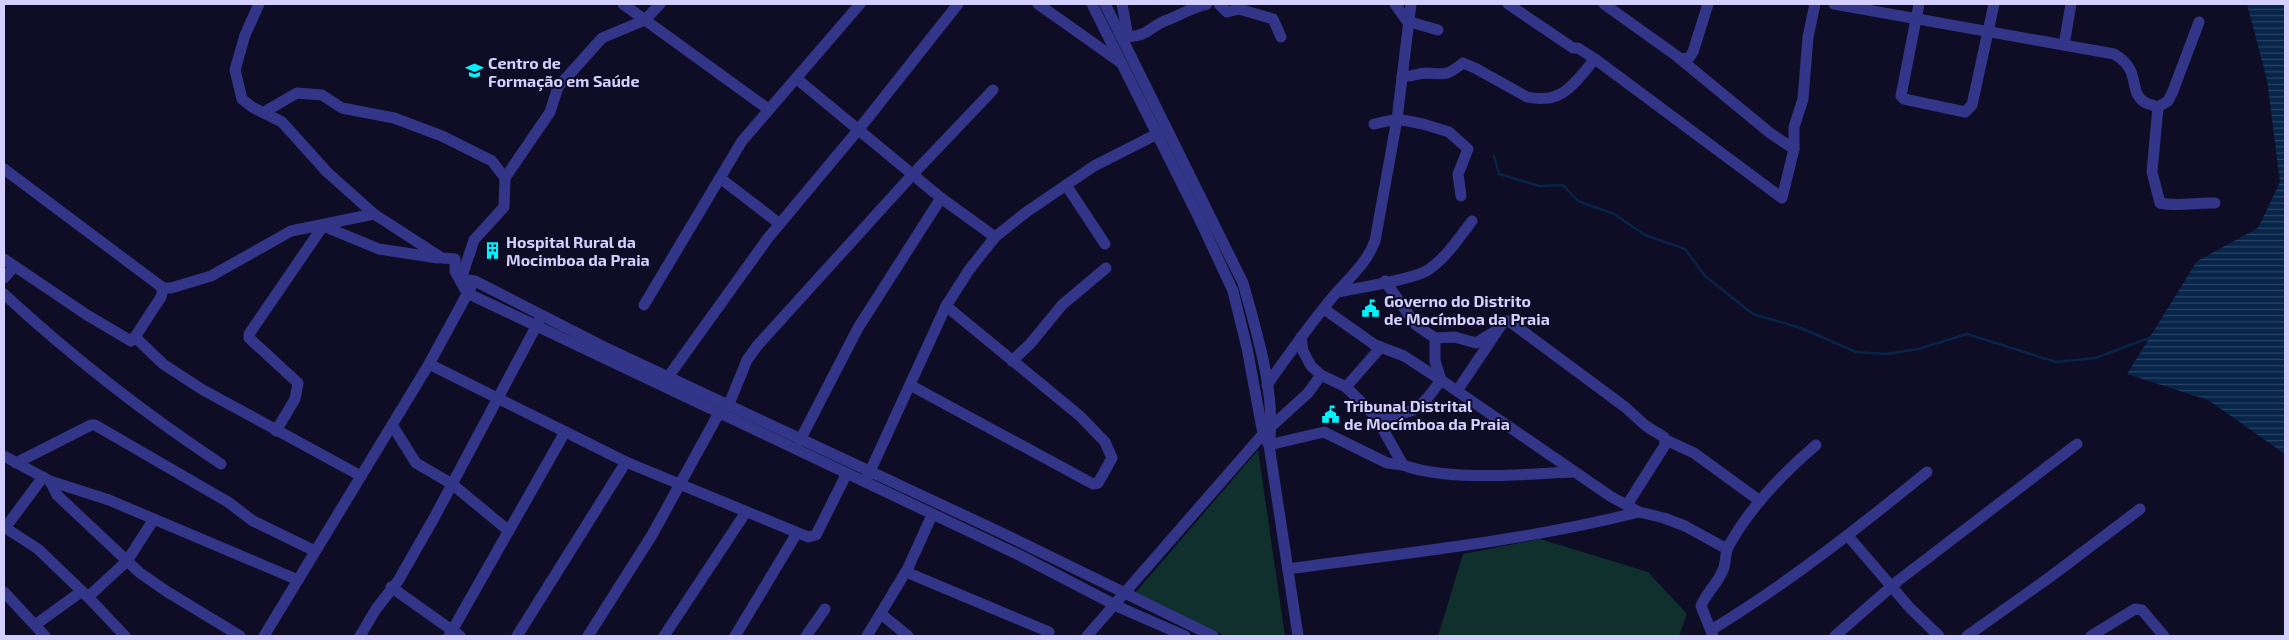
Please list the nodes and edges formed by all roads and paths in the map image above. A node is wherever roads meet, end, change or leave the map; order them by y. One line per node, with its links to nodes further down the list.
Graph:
1 (259, 4): 39 (street)
2 (623, 4): 24 (street)
3 (660, 4): 24 (street)
4 (860, 4): 35 (street)
5 (958, 4): 42 (street)
6 (1038, 4): 33 (street)
7 (1092, 4): 33 (street)
8 (1105, 4): 43 (street)
9 (1122, 4): 10 (street)
10 (1207, 4)
11 (1219, 4): 22 (street)
12 (1395, 4): 25 (street)
13 (1411, 4): 25 (street)
14 (1508, 4): 32 (street)
15 (1604, 4): 31 (street)
16 (1708, 4): 31 (street)
17 (1815, 4): 45 (street)
18 (1834, 4): 23 (street)
19 (1918, 4): 23 (street)
20 (1994, 4): 28 (street)
21 (2071, 4): 30 (street)
22 (1241, 6): 29 (street)
23 (1916, 18): 28 (street); 28 (street)
24 (645, 20): 38 (street); 48 (street)
25 (1408, 21): 27 (street); 34 (street)
26 (2199, 22): 37 (street)
27 (1438, 30)
28 (1989, 34): 30 (street)
29 (1281, 37)
30 (2064, 45): 37 (street)
31 (1678, 58): 45 (street)
32 (1595, 59): 34 (street); 45 (street)
33 (1121, 63): 44 (street)
34 (1402, 76): 40 (street)
35 (797, 79): 38 (street); 42 (street)
36 (993, 90): 47 (street)
37 (2158, 107): 53 (street)
38 (768, 109): 49 (street)
39 (264, 112): 48 (street); 54 (street)
40 (1397, 119): 41 (street); 51 (street); 69 (street)
41 (1374, 124)
42 (859, 129): 47 (street); 56 (street)
43 (1167, 129): 44 (street); 88 (street)
44 (1156, 135): 50 (street); 99 (street)
45 (1794, 149)
46 (4, 169): 68 (street)
47 (913, 174): 52 (street); 92 (street)
48 (505, 178): 65 (street)
49 (720, 178): 56 (street); 72 (street)
50 (1066, 185): 58 (street); 59 (street)
51 (1461, 196)
52 (941, 198): 58 (street); 100 (street)
53 (2215, 203)
54 (374, 214): 57 (street); 60 (street)
55 (1472, 221): 67 (street)
56 (780, 224): 85 (street)
57 (323, 226): 60 (street); 68 (street); 97 (street)
58 (995, 237): 73 (street)
59 (1105, 244)
60 (442, 258): 65 (street)
61 (4, 259): 62 (street)
62 (14, 267): 64 (street); 78 (street)
63 (1106, 268): 82 (street)
64 (4, 278)
65 (461, 279): 66 (street); 71 (street)
66 (475, 281): 71 (street); 75 (street)
67 (1385, 281): 69 (street); 80 (street)
68 (163, 288): 78 (street)
69 (1336, 293): 74 (street)
70 (4, 294): 108 (street)
71 (467, 294): 77 (street); 83 (street)
72 (644, 305)
73 (946, 306): 82 (street); 87 (street)
74 (1324, 309): 79 (street); 81 (street)
75 (542, 315): 77 (street); 85 (street)
76 (1504, 321): 80 (street); 90 (street); 101 (street)
77 (536, 326): 91 (street); 93 (street)
78 (135, 337): 97 (street)
79 (1301, 337): 84 (street); 88 (street)
80 (1435, 338): 86 (street)
81 (1381, 348): 86 (street); 89 (street)
82 (1012, 361): 87 (street)
83 (429, 364): 91 (street); 95 (street)
84 (1321, 375): 89 (street); 96 (street)
85 (668, 377): 92 (street)
86 (1441, 380): 90 (street); 94 (street)
87 (910, 385): 110 (street)
88 (1267, 385): 96 (street)
89 (1346, 387): 94 (street)
90 (1457, 391): 111 (street)
91 (497, 397): 98 (street); 117 (street)
92 (728, 404): 100 (street)
93 (719, 413): 113 (street); 118 (street)
94 (1376, 417): 109 (street)
95 (392, 425): 114 (street); 117 (street)
96 (1272, 425): 99 (street); 103 (street)
97 (276, 431): 114 (street)
98 (565, 432): 106 (street); 127 (street)
99 (1263, 434): 103 (street); 141 (street)
100 (800, 440): 110 (street)
101 (1666, 440): 119 (street); 120 (street)
102 (2077, 444): 138 (street)
103 (1269, 445): 109 (street); 135 (street)
104 (1816, 445): 119 (street)
105 (4, 456): 107 (street)
106 (626, 462): 118 (street); 155 (street)
107 (16, 463): 115 (street); 133 (street)
108 (221, 464)
109 (1404, 466): 111 (street)
110 (871, 471): 116 (street); 129 (street)
111 (1573, 472): 120 (street)
112 (1927, 472): 130 (street)
113 (846, 474): 116 (street); 128 (street)
114 (361, 476): 133 (street)
115 (46, 479): 125 (street); 126 (street); 134 (street)
116 (865, 483): 124 (street)
117 (452, 484): 127 (street); 139 (street)
118 (679, 484): 122 (street); 156 (street)
119 (1760, 501): 132 (street)
120 (1627, 504): 123 (street)
121 (2140, 509): 168 (street)
122 (746, 512): 128 (street); 157 (street)
123 (1639, 512): 132 (street); 135 (street)
124 (932, 515): 131 (street); 136 (street)
125 (154, 520): 134 (street); 137 (street)
126 (4, 527): 142 (street)
127 (509, 531): 149 (street)
128 (797, 533): 158 (street)
129 (1006, 535): 131 (street); 141 (street)
130 (1848, 536): 138 (street); 148 (street)
131 (1001, 547): 143 (street)
132 (1727, 549): 148 (street)
133 (316, 551): 137 (street)
134 (126, 562): 142 (street); 152 (street)
135 (1288, 569): 165 (street)
136 (906, 572): 145 (street); 147 (street)
137 (298, 580): 153 (street)
138 (1892, 586): 166 (street); 167 (street)
139 (392, 588): 149 (street); 154 (street)
140 (4, 592): 146 (street)
141 (1124, 593): 143 (street); 164 (street)
142 (85, 594): 146 (street); 151 (street)
143 (1115, 604): 162 (street); 163 (street)
144 (825, 609): 159 (street)
145 (880, 614): 160 (street); 161 (street)
146 (35, 625): 150 (street)
147 (1049, 632)
148 (1712, 633)
149 (454, 634)
150 (45, 636)
151 (125, 636)
152 (240, 636)
153 (264, 636)
154 (360, 636)
155 (517, 636)
156 (588, 636)
157 (664, 636)
158 (735, 636)
159 (806, 636)
160 (867, 636)
161 (908, 636)
162 (1087, 636)
163 (1185, 636)
164 (1213, 636)
165 (1298, 636)
166 (1835, 636)
167 (1939, 636)
168 (1966, 636)
169 (2091, 636): 170 (street)
170 (2164, 636)

